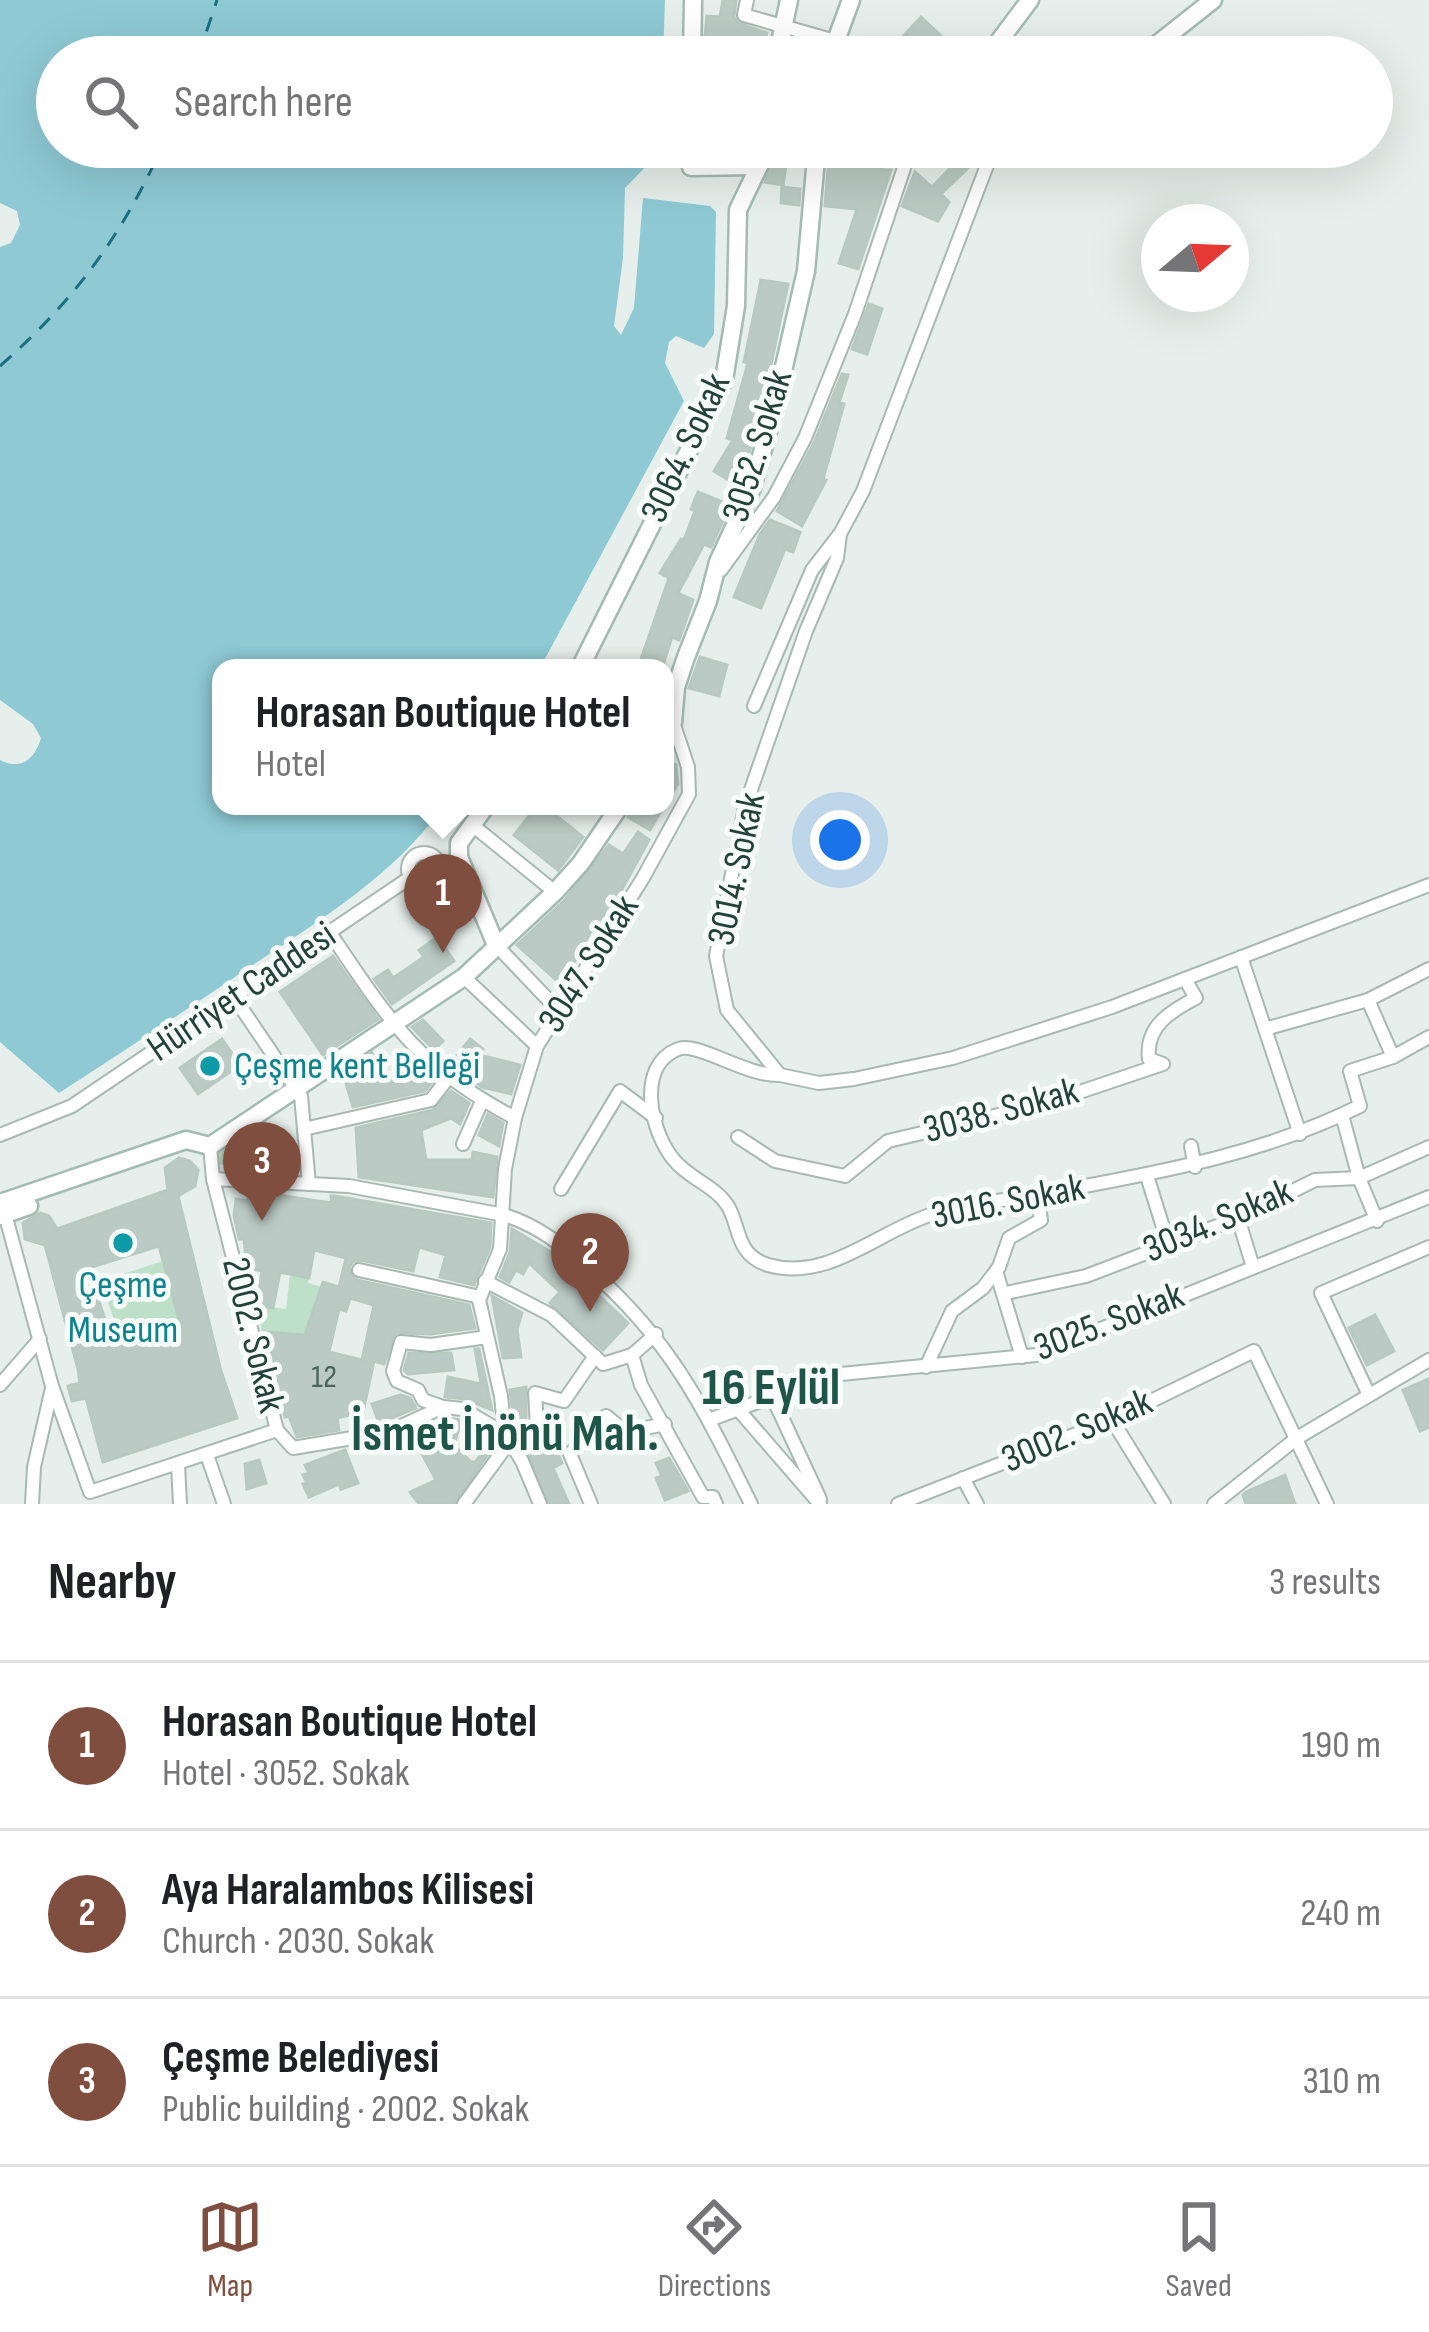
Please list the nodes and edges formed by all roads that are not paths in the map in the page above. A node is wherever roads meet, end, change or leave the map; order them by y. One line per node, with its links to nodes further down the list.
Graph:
1 (693, 0): 8 (street)
2 (747, 0): 7 (street)
3 (789, 0): 7 (street)
4 (851, 0): 11 (street)
5 (1213, 0): 13 (street)
6 (1020, 4): 12 (street)
7 (783, 28): 9 (street); 10 (street)
8 (692, 36)
9 (781, 36)
10 (802, 36)
11 (837, 36)
12 (1000, 36)
13 (1168, 36)
14 (755, 168): 20 (street, 3064. Sokak)
15 (815, 168): 19 (street, 3052. Sokak)
16 (904, 168): 19 (street)
17 (986, 168): 18 (street, 3014. Sokak)
18 (840, 534): 22 (street); 44 (street, 3014. Sokak)
19 (714, 579): 21 (street, 3052. Sokak)
20 (584, 659)
21 (674, 699)
22 (754, 706)
23 (674, 739): 38 (street, 3047. Sokak)
24 (479, 815): 26 (street)
25 (614, 815): 29 (street)
26 (471, 824): 29 (street); 31 (street)
27 (411, 877): 30 (street, Hürriyet Caddesi)
28 (1429, 885): 32 (street)
29 (555, 892): 31 (street)
30 (330, 933): 36 (street, Hürriyet Caddesi); 39 (street)
31 (496, 945): 34 (street); 38 (street)
32 (1240, 957): 35 (street); 40 (street)
33 (1429, 969): 37 (street)
34 (464, 977): 39 (street); 42 (street)
35 (1185, 979): 44 (street); 54 (street, 3038. Sokak)
36 (235, 997): 46 (street); 53 (street, Hürriyet Caddesi)
37 (1368, 1000): 40 (street); 43 (street)
38 (559, 1012): 42 (street, 3047. Sokak)
39 (391, 1023): 45 (street); 46 (street)
40 (1265, 1029): 52 (street)
41 (1429, 1037): 43 (street)
42 (537, 1046): 49 (street, 3047. Sokak)
43 (1393, 1057): 48 (street)
44 (780, 1075): 50 (street)
45 (448, 1078): 47 (street); 51 (street)
46 (297, 1090): 51 (street); 56 (street)
47 (482, 1101): 49 (street); 55 (street)
48 (1342, 1115): 52 (street, 3016. Sokak); 61 (street)
49 (515, 1118): 68 (street, 3047. Sokak)
50 (656, 1118): 64 (street); 65 (street, 3016. Sokak)
51 (304, 1129): 63 (street)
52 (1300, 1134): 59 (street, 3016. Sokak)
53 (0, 1136)
54 (738, 1137)
55 (463, 1144)
56 (201, 1145): 62 (street, 2002. Sokak); 67 (street)
57 (1191, 1146): 59 (street)
58 (1429, 1148): 61 (street, 3034. Sokak)
59 (1195, 1167): 60 (street, 3016. Sokak)
60 (1147, 1176): 65 (street, 3016. Sokak); 71 (street)
61 (1359, 1178): 69 (street, 3034. Sokak); 70 (street)
62 (213, 1179): 63 (street); 96 (street, 2002. Sokak)
63 (309, 1184): 68 (street)
64 (561, 1189)
65 (1037, 1195): 75 (street)
66 (1429, 1197): 70 (street, 3025. Sokak)
67 (2, 1211): 81 (street)
68 (503, 1215): 76 (street, 3047. Sokak); 79 (street)
69 (1238, 1218): 71 (street, 3034. Sokak); 73 (street)
70 (1377, 1220): 73 (street, 3025. Sokak)
71 (1168, 1243): 77 (street, 3034. Sokak)
72 (1429, 1246): 89 (street)
73 (1253, 1267): 84 (street, 3025. Sokak)
74 (359, 1270): 78 (street)
75 (996, 1271): 77 (street); 86 (street)
76 (485, 1281): 78 (street, 3047. Sokak); 83 (street)
77 (1006, 1293): 84 (street)
78 (480, 1297): 80 (street)
79 (656, 1334): 82 (street); 93 (street)
80 (487, 1337): 91 (street); 97 (street)
81 (40, 1340): 87 (street); 88 (street)
82 (632, 1355): 83 (street); 95 (street)
83 (595, 1356): 97 (street)
84 (1022, 1357): 86 (street, 3025. Sokak)
85 (1429, 1360): 89 (street)
86 (926, 1367): 90 (street, 3025. Sokak)
87 (0, 1385)
88 (52, 1386): 100 (street); 103 (street)
89 (1369, 1395): 98 (street)
90 (772, 1396): 92 (street, 3025. Sokak); 111 (street)
91 (442, 1407): 96 (street, 2002. Sokak); 97 (street)
92 (736, 1407): 93 (street, 3025. Sokak); 111 (street)
93 (709, 1420): 110 (street)
94 (1112, 1420): 98 (street, 3002. Sokak); 101 (street, 3002. Sokak); 114 (street)
95 (665, 1424): 108 (street); 109 (street)
96 (277, 1430): 99 (street)
97 (508, 1438): 106 (street); 107 (street)
98 (1298, 1438): 102 (street); 115 (street)
99 (207, 1455): 100 (street); 105 (street)
100 (178, 1465): 104 (street)
101 (963, 1478): 112 (street, 3002. Sokak); 113 (street)
102 (1217, 1503)
103 (32, 1504)
104 (180, 1504)
105 (224, 1504)
106 (464, 1504)
107 (540, 1504)
108 (591, 1504)
109 (716, 1504)
110 (751, 1504)
111 (820, 1504)
112 (898, 1504)
113 (976, 1504)
114 (1163, 1504)
115 (1327, 1504)

